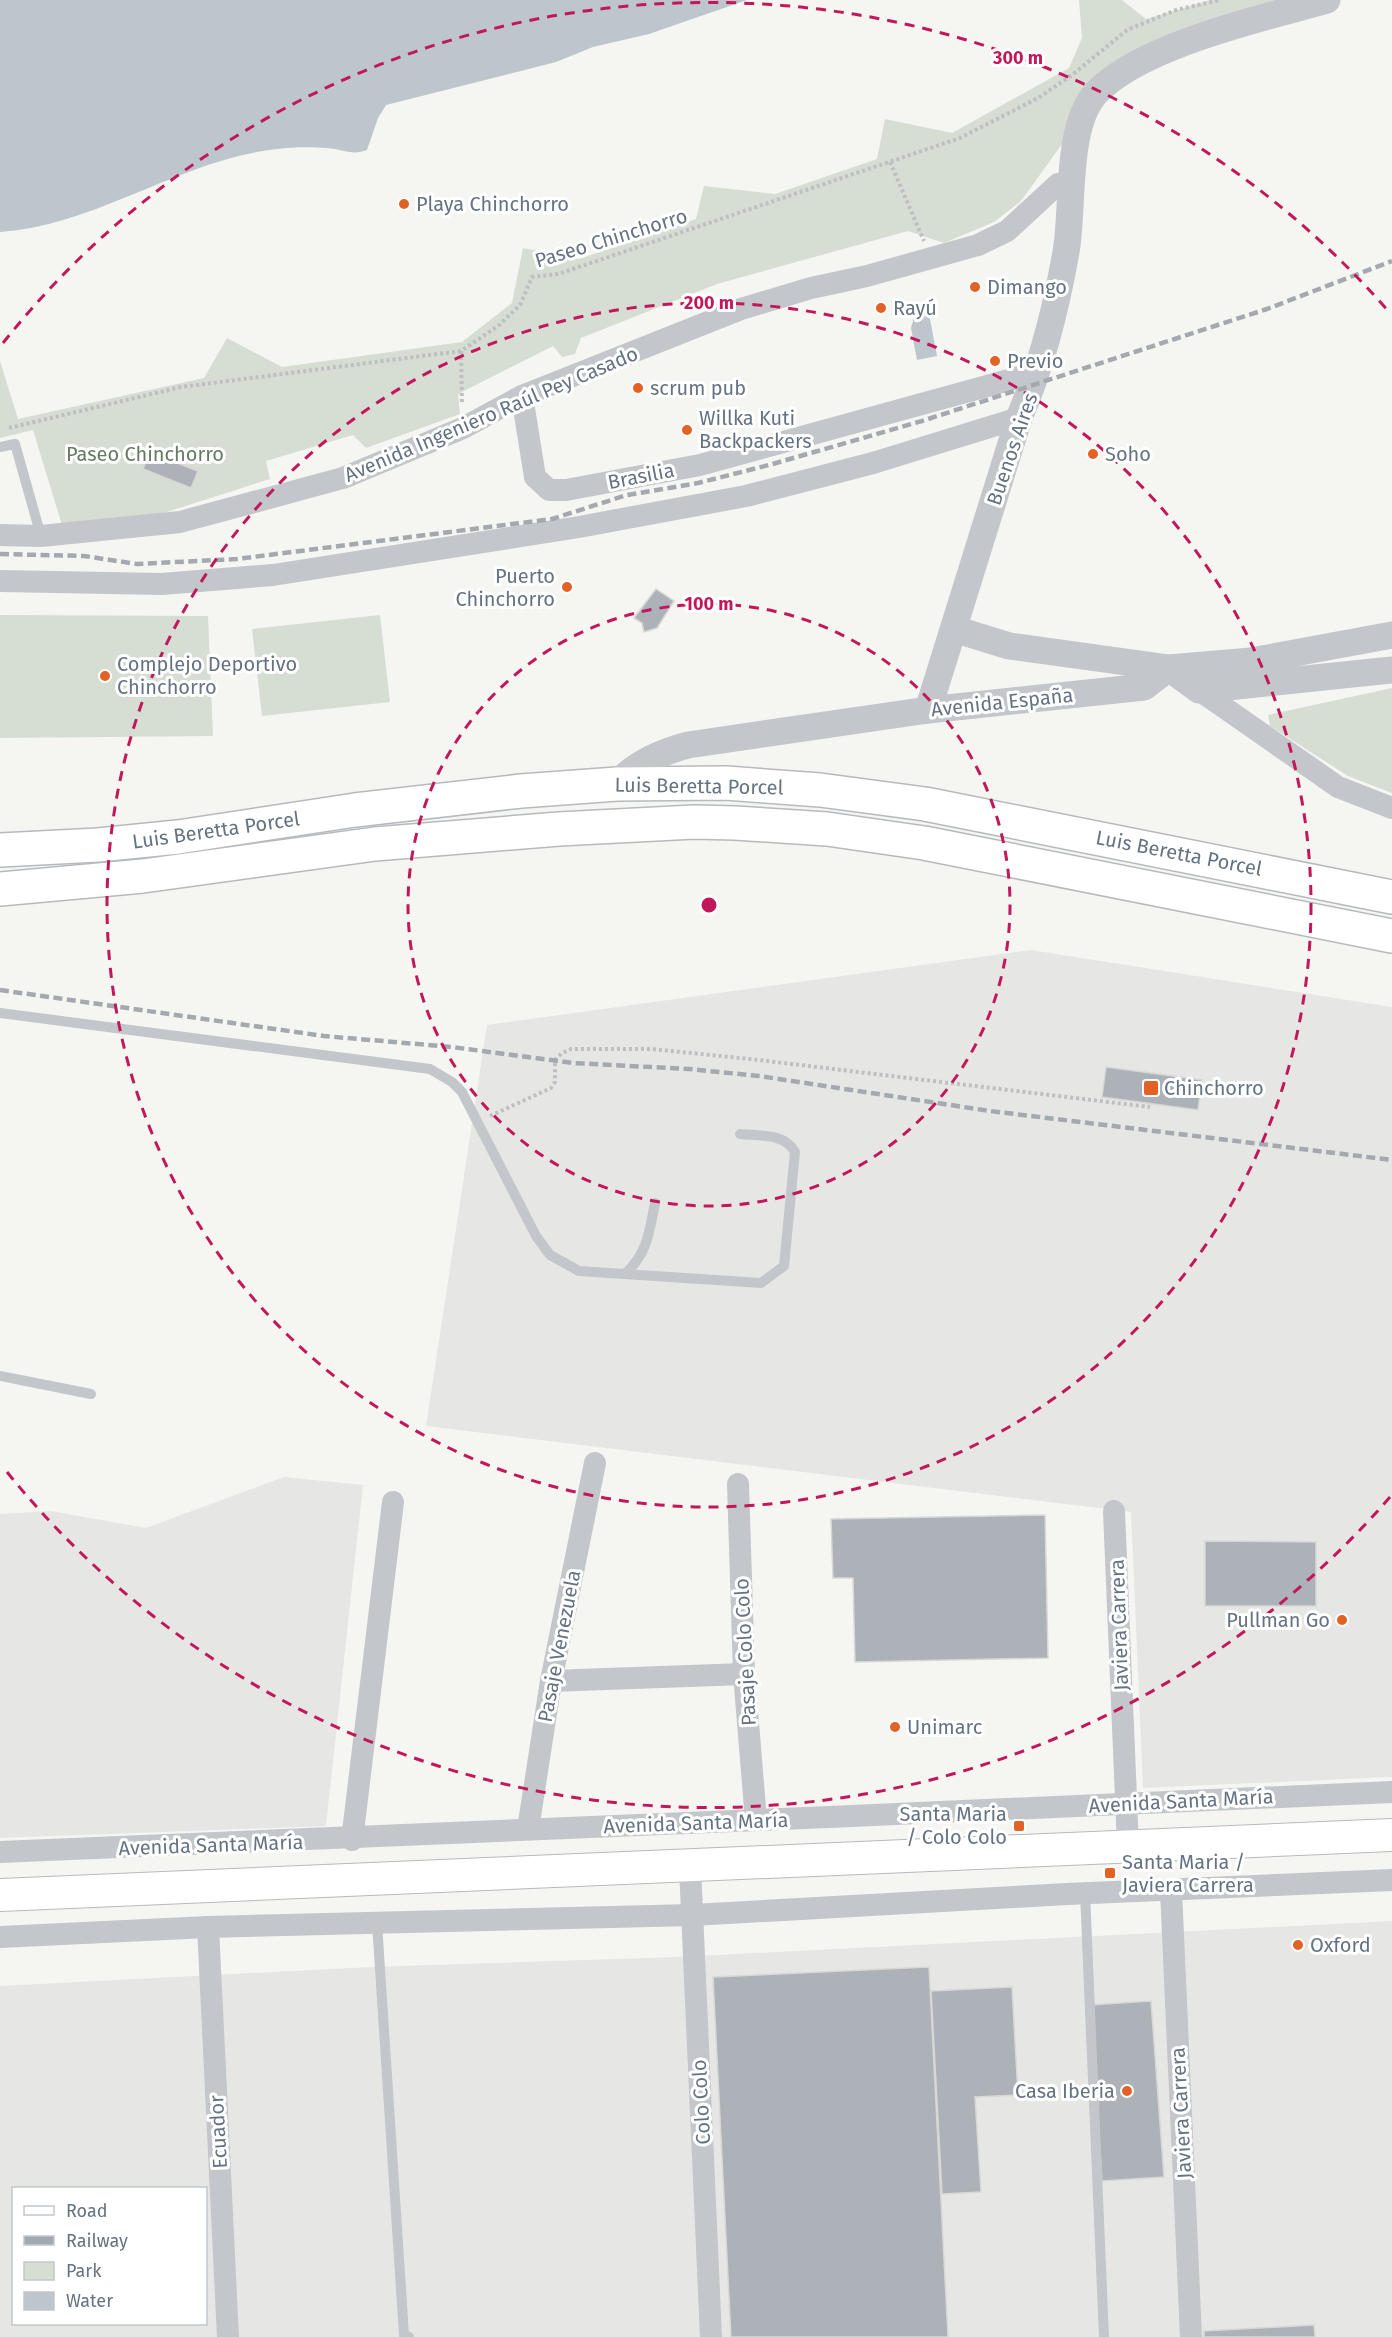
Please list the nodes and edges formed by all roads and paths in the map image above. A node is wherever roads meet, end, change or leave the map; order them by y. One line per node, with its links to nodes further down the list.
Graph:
1 (1220, 0): 3 (path, Paseo Chinchorro)
2 (1327, 0): 4 (street)
3 (890, 162): 5 (path); 6 (path, Paseo Chinchorro)
4 (1073, 183): 5 (street, Avenida Ingeniero Raúl Pey Casado); 7 (street, Buenos Aires)
5 (931, 258): 8 (street, Avenida Ingeniero Raúl Pey Casado)
6 (461, 351): 10 (path); 11 (path, Paseo Chinchorro)
7 (1038, 372): 8 (street, Brasilia); 9 (street, Buenos Aires)
8 (522, 396): 10 (street, Avenida Ingeniero Raúl Pey Casado)
9 (1019, 418): 15 (street); 16 (street, Buenos Aires)
10 (463, 428): 14 (street, Avenida Ingeniero Raúl Pey Casado)
11 (0, 430)
12 (0, 447): 14 (lane)
13 (0, 535): 14 (street, Avenida Ingeniero Raúl Pey Casado)
14 (41, 536)
15 (0, 581)
16 (954, 629): 18 (street); 22 (street, Buenos Aires)
17 (1392, 635): 18 (street)
18 (1169, 668): 21 (street); 22 (street, Avenida España)
19 (1392, 670): 20 (street)
20 (1249, 684): 21 (street); 23 (street)
21 (1199, 690): 23 (street)
22 (928, 710): 24 (street, Avenida España)
23 (1227, 711): 25 (street)
24 (617, 783): 26 (main road, Luis Beretta Porcel); 28 (main road, Luis Beretta Porcel)
25 (1392, 808)
26 (0, 850)
27 (0, 889): 29 (main road, Luis Beretta Porcel)
28 (1392, 897)
29 (1392, 936)
30 (0, 1013): 32 (lane)
31 (1150, 1107): 32 (path)
32 (478, 1122): 35 (lane)
33 (740, 1134): 35 (lane)
34 (655, 1203): 35 (lane)
35 (625, 1274)
36 (0, 1376): 37 (lane)
37 (91, 1394)
38 (595, 1463): 43 (street, Pasaje Venezuela)
39 (738, 1484): 42 (street, Pasaje Colo Colo)
40 (393, 1502): 49 (street)
41 (1114, 1511): 45 (street, Javiera Carrera)
42 (744, 1674): 43 (street); 46 (street, Pasaje Colo Colo)
43 (551, 1682): 47 (street, Pasaje Venezuela)
44 (1392, 1792): 45 (street, Avenida Santa María)
45 (1126, 1803): 46 (street, Avenida Santa María); 50 (street, Javiera Carrera)
46 (756, 1820): 47 (street, Avenida Santa María)
47 (528, 1829): 49 (street, Avenida Santa María)
48 (1392, 1835): 50 (main road, Avenida Santa María)
49 (352, 1840): 51 (street, Avenida Santa María)
50 (1128, 1846): 52 (main road, Avenida Santa María)
51 (0, 1852)
52 (690, 1867): 56 (main road, Avenida Santa María); 57 (street, Colo Colo)
53 (1392, 1880): 54 (street)
54 (1171, 1890): 55 (street); 65 (street, Javiera Carrera)
55 (1085, 1893): 57 (street); 64 (lane)
56 (0, 1895)
57 (693, 1915): 58 (street); 63 (street, Colo Colo)
58 (377, 1923): 59 (street); 62 (lane)
59 (208, 1927): 60 (street); 61 (street, Ecuador)
60 (0, 1937)
61 (228, 2337)
62 (409, 2337)
63 (711, 2337)
64 (1104, 2337)
65 (1191, 2337)

